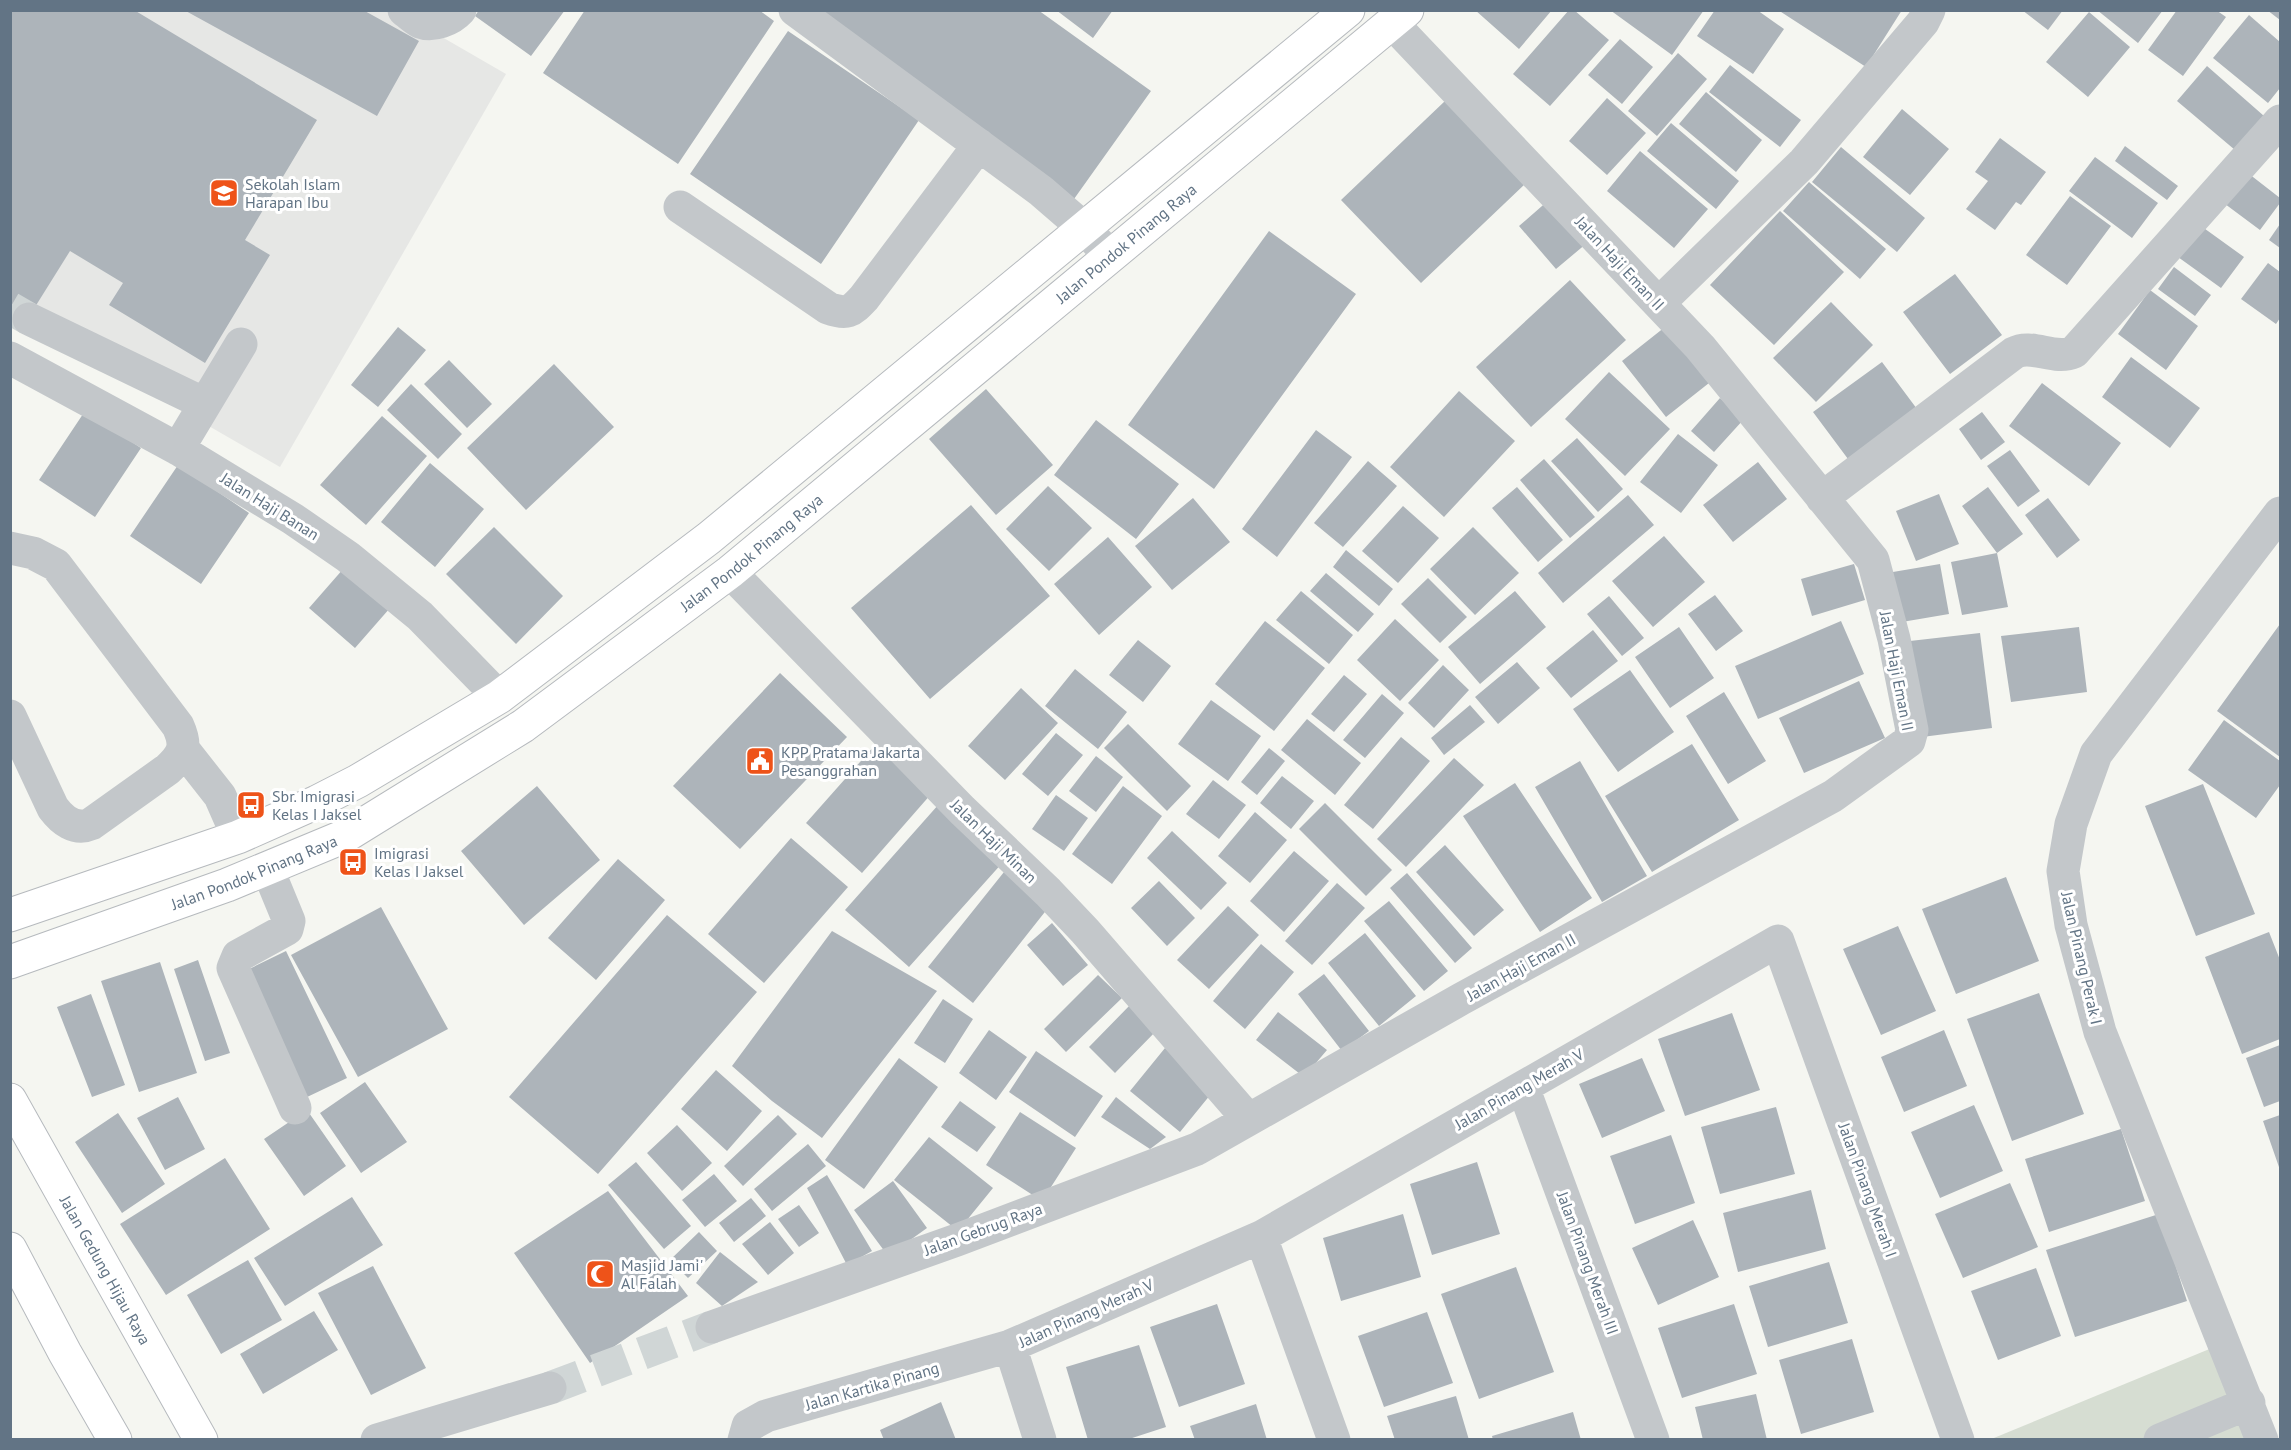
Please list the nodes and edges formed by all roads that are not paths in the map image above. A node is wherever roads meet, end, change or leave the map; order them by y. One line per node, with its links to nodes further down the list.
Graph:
1 (404, 10): 2 (street)
2 (460, 10)
3 (795, 10): 8 (street)
4 (1348, 10): 10 (main road)
5 (1929, 10): 12 (street)
6 (1400, 17): 11 (main road, Jalan Pondok Pinang Raya); 12 (street, Jalan Haji Eman II)
7 (2280, 121): 18 (street)
8 (979, 145): 9 (street); 10 (street)
9 (680, 207)
10 (1085, 230): 11 (street); 22 (main road)
11 (1110, 256): 21 (main road, Jalan Pondok Pinang Raya)
12 (1659, 303): 18 (street, Jalan Haji Eman II)
13 (30, 319): 16 (street)
14 (241, 344): 16 (street)
15 (10, 358): 17 (street, Jalan Haji Banan)
16 (205, 404): 17 (street)
17 (178, 449): 22 (street, Jalan Haji Banan)
18 (1822, 498): 33 (street, Jalan Haji Eman II)
19 (2280, 513): 39 (street, Jalan Pinang Perak I)
20 (10, 548): 24 (street)
21 (730, 572): 26 (main road, Jalan Pondok Pinang Raya); 33 (street, Jalan Haji Minan)
22 (499, 697): 25 (main road)
23 (10, 716): 24 (street)
24 (183, 749): 25 (street)
25 (238, 837): 27 (main road)
26 (268, 870): 29 (main road, Jalan Pondok Pinang Raya); 32 (street)
27 (10, 915)
28 (1778, 941): 30 (street, Jalan Pinang Merah V); 47 (street, Jalan Pinang Merah I)
29 (10, 962)
30 (1523, 1087): 34 (street, Jalan Pinang Merah V); 46 (street, Jalan Pinang Merah III)
31 (10, 1100): 41 (main road, Jalan Gedung Hijau Raya)
32 (295, 1108)
33 (1248, 1119): 36 (street, Jalan Gebrug Raya)
34 (1260, 1237): 37 (street, Jalan Pinang Merah V); 45 (street)
35 (10, 1249): 40 (main road)
36 (712, 1327)
37 (1010, 1346): 43 (street, Jalan Kartika Pinang); 44 (street)
38 (550, 1388): 42 (street)
39 (2249, 1403): 48 (street); 49 (street, Jalan Pinang Perak I)
40 (115, 1440)
41 (201, 1440)
42 (377, 1440)
43 (744, 1440)
44 (1040, 1440)
45 (1334, 1440)
46 (1653, 1440)
47 (1958, 1440)
48 (2160, 1440)
49 (2262, 1440)

